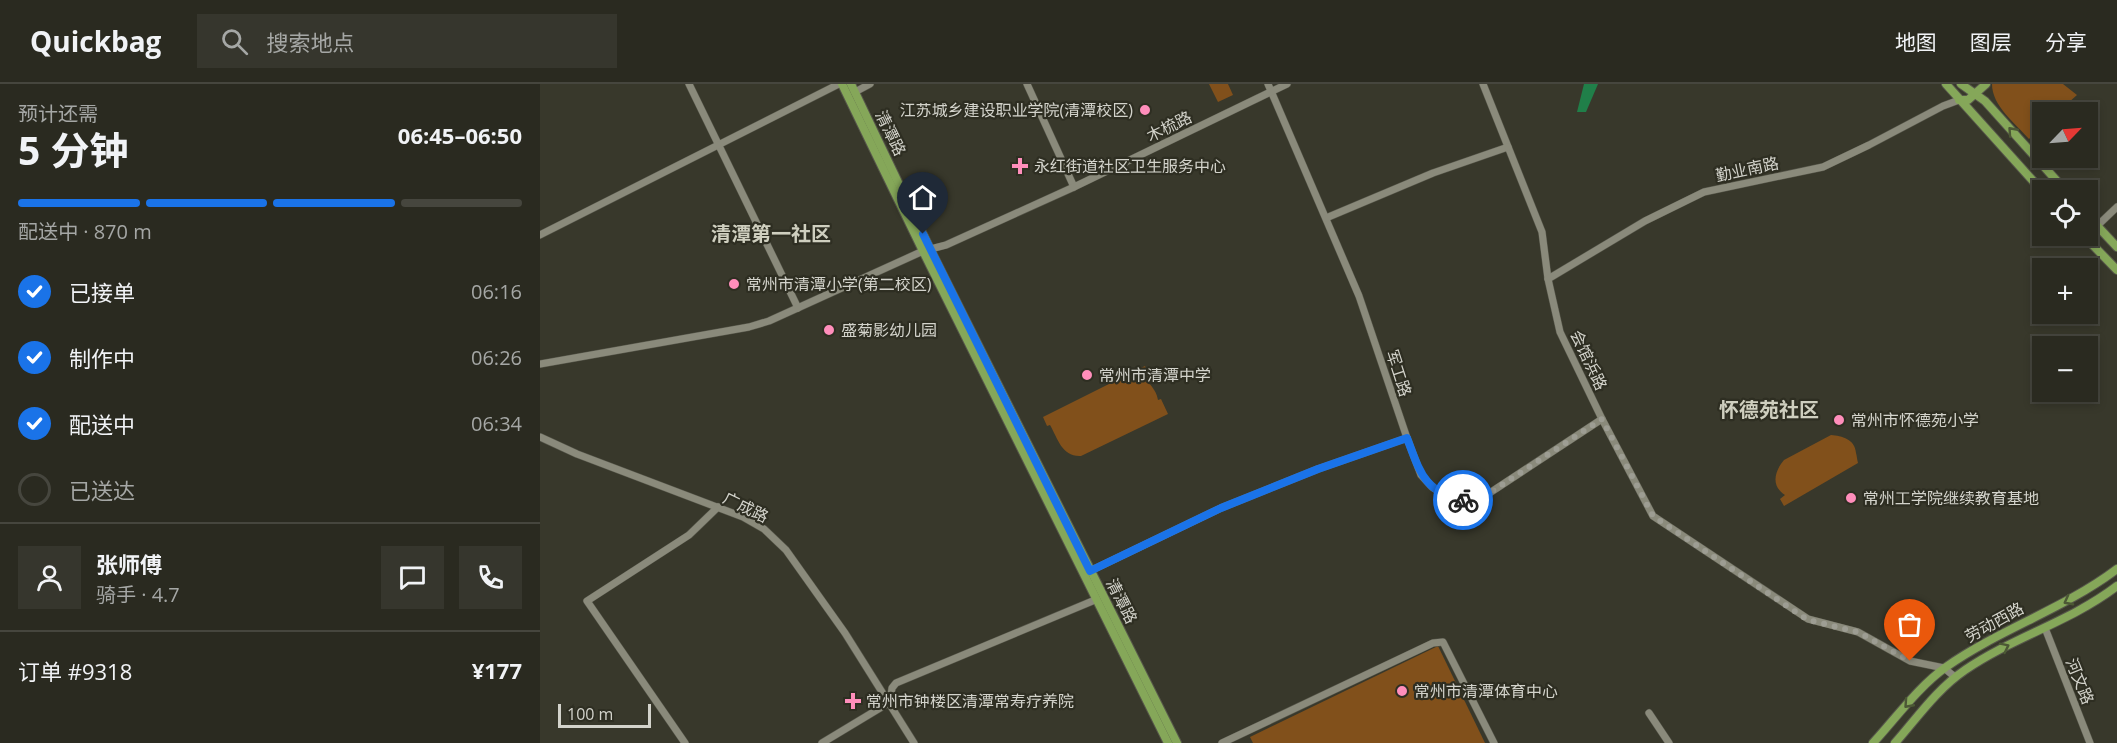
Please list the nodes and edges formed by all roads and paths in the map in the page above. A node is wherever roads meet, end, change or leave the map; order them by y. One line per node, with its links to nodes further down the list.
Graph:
1 (689, 84): 14 (street)
2 (841, 84): 14 (street); 26 (main road, 清潭路)
3 (870, 84): 11 (street)
4 (1027, 84): 18 (street)
5 (1287, 84): 12 (street, 木梳路)
6 (1483, 84): 15 (street, 会馆浜路)
7 (1946, 84): 13 (main road)
8 (1961, 84): 13 (main road)
9 (1977, 84): 13 (main road)
10 (1986, 84): 13 (main road)
11 (853, 88): 26 (main road, 清潭路)
12 (1270, 88): 18 (street, 木梳路); 20 (street, 军工路)
13 (1968, 96): 16 (main road); 17 (main road, one-way to 13); 28 (street, 勤业南路)
14 (718, 144): 23 (street); 29 (street)
15 (1508, 147): 20 (street); 28 (street, 会馆浜路)
16 (2032, 180)
17 (2056, 180)
18 (1074, 187): 26 (street, 木梳路)
19 (2117, 207): 21 (street)
20 (1326, 218): 33 (street, 军工路)
21 (2098, 225)
22 (2098, 227): 25 (main road)
23 (540, 235)
24 (2094, 246): 27 (main road)
25 (2117, 247)
26 (926, 250): 29 (street, 木梳路); 36 (main road, 清潭路); 38 (main road, 清潭路)
27 (2117, 270)
28 (1548, 279): 31 (street, 会馆浜路)
29 (798, 308): 30 (street, 木梳路)
30 (540, 364)
31 (1602, 419): 33 (street, 军工路); 40 (street, 会馆浜路)
32 (540, 437): 34 (street, 广成路)
33 (1407, 438): 36 (street)
34 (718, 507): 42 (street, 广成路); 44 (street)
35 (2117, 569): 40 (main road, 劳动西路, one-way to 40)
36 (1090, 571): 48 (main road, 清潭路)
37 (2117, 586): 39 (main road, 劳动西路)
38 (1095, 600): 42 (street); 47 (main road, 清潭路)
39 (2045, 628): 41 (main road, 劳动西路, one-way to 39); 54 (street, 河文路)
40 (1944, 668): 41 (street, 会馆浜路); 52 (main road, 劳动西路, one-way to 52)
41 (1955, 677): 53 (main road, 劳动西路)
42 (890, 702): 45 (street); 46 (street, 广成路)
43 (1649, 713): 51 (street)
44 (686, 743)
45 (822, 743)
46 (914, 743)
47 (1168, 743)
48 (1177, 743)
49 (1222, 743): 50 (street)
50 (1494, 743)
51 (1669, 743)
52 (1873, 743)
53 (1895, 743)
54 (2090, 743)

